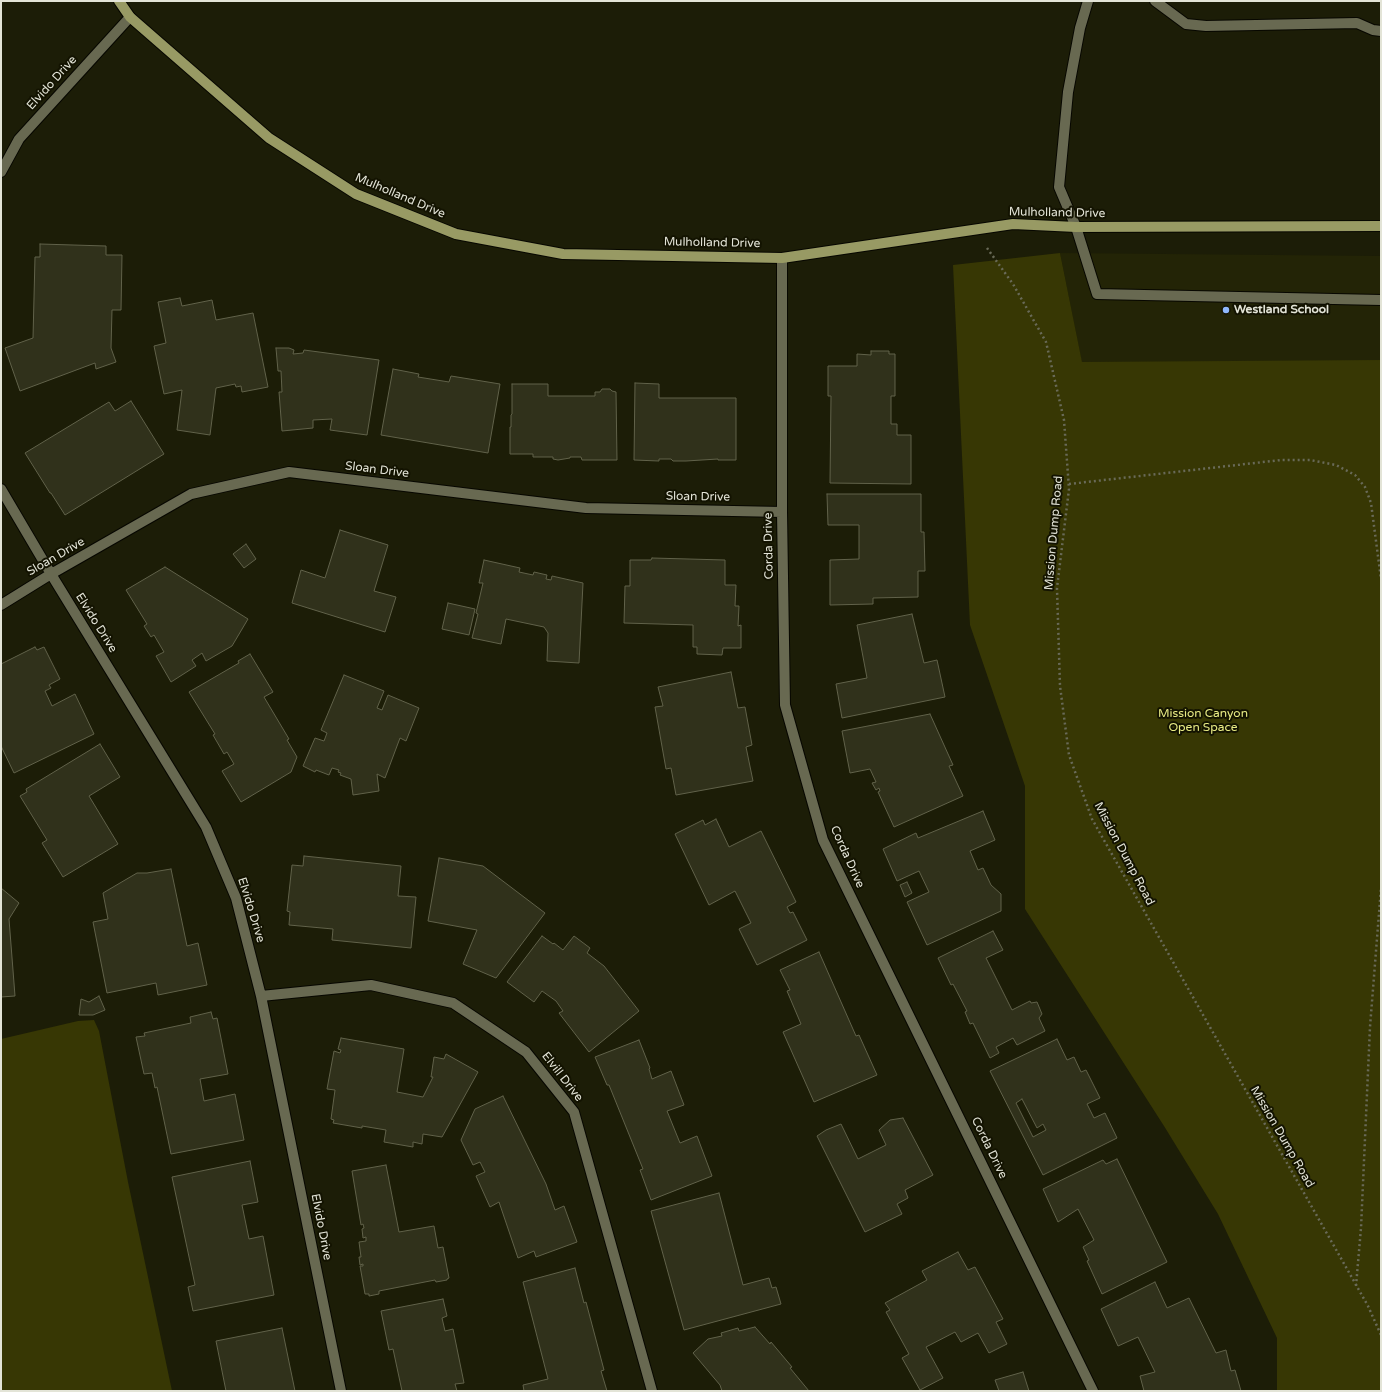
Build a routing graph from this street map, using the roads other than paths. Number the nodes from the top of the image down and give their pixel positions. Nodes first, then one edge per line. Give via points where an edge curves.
1 (119, 1) edge
2 (1088, 1) edge
3 (1155, 1) edge
4 (130, 17) junction
5 (1381, 31) edge
6 (1, 172) edge
7 (1381, 226) edge
8 (1076, 227) junction
9 (782, 258) junction
10 (1381, 300) edge
11 (1, 489) edge
12 (782, 512) junction
13 (50, 574) junction
14 (1, 605) edge
15 (261, 996) junction
16 (341, 1391) edge
17 (652, 1391) edge
18 (1093, 1391) edge

1 - 4 main road, Mulholland Drive
2 - 8 street via 1080,28 1068,92 1059,186
3 - 5 street via 1186,24 1206,26 1357,23
4 - 6 street, Elvido Drive via 19,139
4 - 9 main road, Mulholland Drive via 269,138 356,194 456,234 563,254
7 - 8 main road, Mulholland Drive
8 - 9 main road, Mulholland Drive via 1013,224
8 - 10 street via 1097,294
9 - 12 street, Corda Drive
11 - 13 street, Elvido Drive
12 - 13 street, Sloan Drive via 586,508 289,472 191,494
12 - 18 street, Corda Drive via 785,705 823,840
13 - 14 street, Sloan Drive
13 - 15 street, Elvido Drive via 206,827 236,898
15 - 16 street, Elvido Drive
15 - 17 street, Elvill Drive via 371,985 453,1003 526,1052 574,1112

